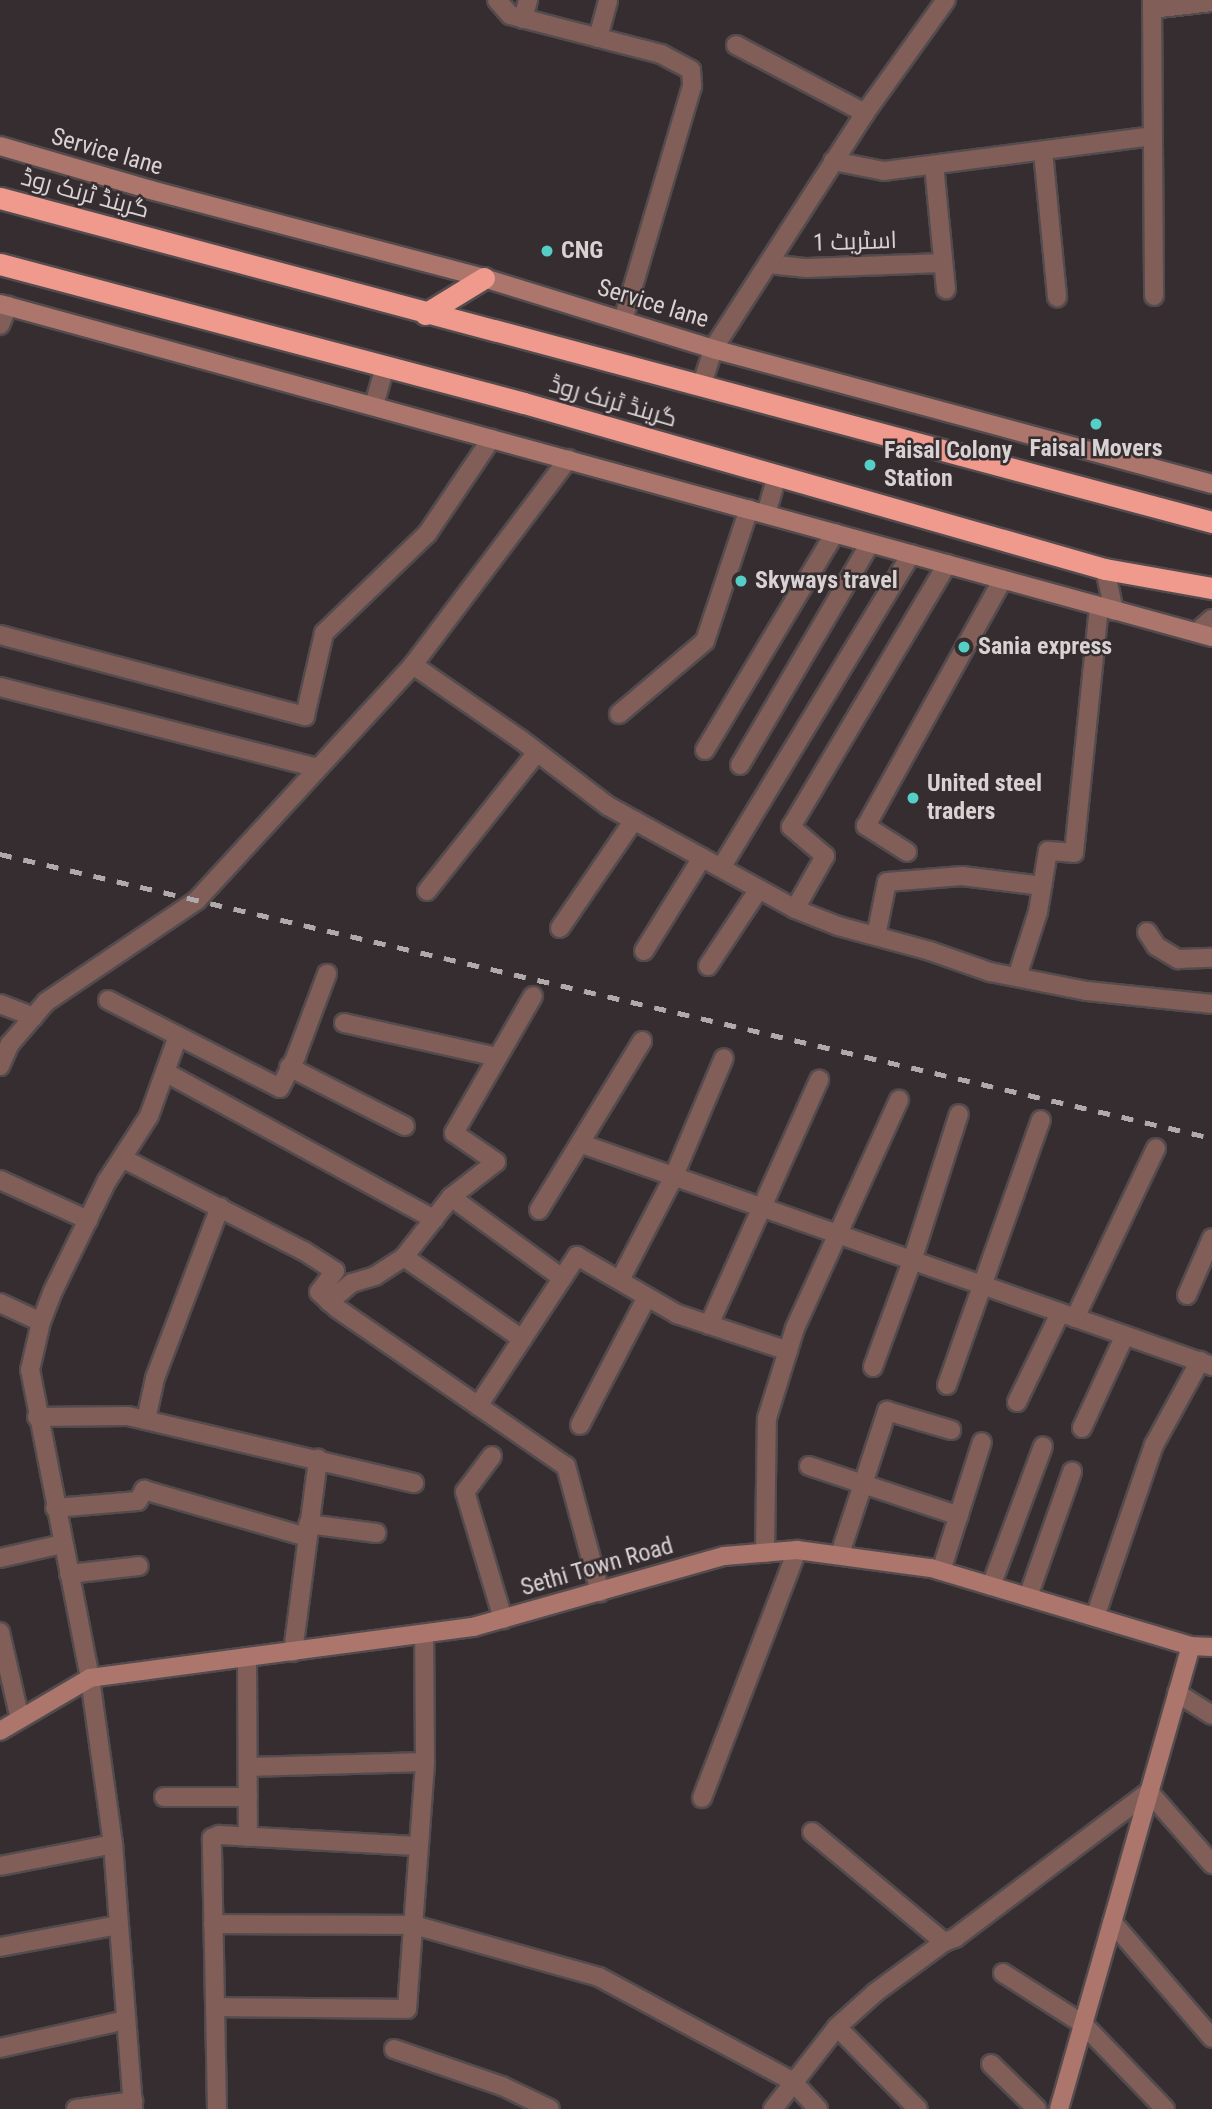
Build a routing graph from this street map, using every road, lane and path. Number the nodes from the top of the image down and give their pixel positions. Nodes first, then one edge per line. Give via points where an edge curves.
1 (497, 0) edge
2 (528, 0) edge
3 (608, 0) edge
4 (939, 2) edge
5 (1212, 2) edge
6 (1152, 4) edge
7 (523, 19) junction
8 (598, 38) junction
9 (736, 45) dead end
10 (865, 113) junction
11 (1153, 136) junction
12 (0, 146) edge
13 (1043, 151) junction
14 (833, 162) junction
15 (934, 165) junction
16 (0, 196) edge
17 (943, 263) junction
18 (768, 264) junction
19 (4, 266) edge
20 (484, 278) junction
21 (946, 289) dead end
22 (1154, 296) dead end
23 (1057, 297) dead end
24 (4, 305) edge
25 (425, 314) junction
26 (623, 320) junction
27 (0, 325) edge
28 (713, 349) junction
29 (385, 367) junction
30 (701, 387) junction
31 (374, 405) junction
32 (491, 439) junction
33 (568, 459) junction
34 (777, 476) junction
35 (1212, 484) edge
36 (758, 512) junction
37 (1212, 522) edge
38 (835, 533) junction
39 (870, 543) junction
40 (911, 554) junction
41 (947, 565) junction
42 (1105, 569) junction
43 (1003, 579) junction
44 (1212, 588) edge
45 (1106, 609) junction
46 (1212, 619) edge
47 (1204, 634) edge
48 (0, 635) edge
49 (413, 665) junction
50 (0, 687) edge
51 (619, 714) dead end
52 (705, 750) dead end
53 (537, 752) junction
54 (740, 765) dead end
55 (317, 768) junction
56 (634, 820) junction
57 (907, 852) dead end
58 (702, 858) junction
59 (721, 868) junction
60 (1042, 886) junction
61 (759, 889) junction
62 (428, 891) dead end
63 (795, 909) junction
64 (560, 929) dead end
65 (1147, 932) dead end
66 (876, 936) junction
67 (644, 951) dead end
68 (1212, 958) edge
69 (708, 966) dead end
70 (327, 974) dead end
71 (1017, 977) junction
72 (533, 996) dead end
73 (108, 1000) dead end
74 (1212, 1003) edge
75 (0, 1004) edge
76 (34, 1017) junction
77 (344, 1023) dead end
78 (178, 1036) junction
79 (642, 1041) dead end
80 (497, 1057) junction
81 (724, 1058) dead end
82 (0, 1066) edge
83 (289, 1067) junction
84 (165, 1072) junction
85 (819, 1080) dead end
86 (899, 1100) dead end
87 (960, 1114) dead end
88 (1041, 1120) dead end
89 (405, 1126) dead end
90 (582, 1144) junction
91 (1156, 1148) dead end
92 (122, 1158) junction
93 (673, 1178) junction
94 (0, 1181) edge
95 (451, 1197) junction
96 (220, 1207) junction
97 (764, 1208) junction
98 (538, 1210) dead end
99 (434, 1219) junction
100 (88, 1220) junction
101 (835, 1233) junction
102 (1212, 1238) edge
103 (404, 1257) junction
104 (912, 1261) junction
105 (562, 1278) junction
106 (620, 1280) junction
107 (982, 1285) junction
108 (1187, 1295) dead end
109 (647, 1297) junction
110 (329, 1302) junction
111 (0, 1303) edge
112 (1068, 1316) junction
113 (41, 1322) junction
114 (709, 1325) junction
115 (1125, 1335) junction
116 (522, 1339) junction
117 (788, 1351) junction
118 (1206, 1364) edge
119 (873, 1367) dead end
120 (947, 1385) dead end
121 (1017, 1402) dead end
122 (478, 1406) junction
123 (37, 1417) junction
124 (146, 1420) junction
125 (580, 1425) dead end
126 (1082, 1428) dead end
127 (951, 1430) dead end
128 (982, 1442) dead end
129 (1043, 1446) dead end
130 (492, 1456) dead end
131 (318, 1459) junction
132 (809, 1465) dead end
133 (1072, 1472) dead end
134 (414, 1483) dead end
135 (863, 1484) junction
136 (55, 1508) junction
137 (959, 1516) junction
138 (307, 1531) junction
139 (376, 1533) dead end
140 (62, 1544) junction
141 (797, 1550) junction
142 (765, 1553) junction
143 (840, 1554) junction
144 (0, 1558) edge
145 (139, 1566) dead end
146 (941, 1571) junction
147 (68, 1574) junction
148 (991, 1586) junction
149 (600, 1592) junction
150 (1028, 1597) junction
151 (1095, 1617) junction
152 (503, 1619) junction
153 (0, 1632) edge
154 (424, 1634) junction
155 (1191, 1646) junction
156 (1212, 1647) edge
157 (293, 1652) junction
158 (247, 1657) junction
159 (90, 1678) junction
160 (1177, 1693) junction
161 (1212, 1715) edge
162 (20, 1719) junction
163 (0, 1731) edge
164 (425, 1762) junction
165 (248, 1766) junction
166 (1149, 1792) junction
167 (164, 1797) dead end
168 (248, 1797) junction
169 (702, 1798) dead end
170 (811, 1832) dead end
171 (248, 1837) junction
172 (113, 1844) junction
173 (416, 1846) junction
174 (1212, 1864) edge
175 (0, 1866) edge
176 (1112, 1922) junction
177 (213, 1924) junction
178 (119, 1925) junction
179 (414, 1925) junction
180 (944, 1942) junction
181 (0, 1947) edge
182 (1003, 1973) dead end
183 (215, 2007) junction
184 (126, 2021) junction
185 (1083, 2024) junction
186 (837, 2027) junction
187 (1212, 2038) edge
188 (0, 2048) edge
189 (394, 2049) dead end
190 (991, 2064) dead end
191 (792, 2081) junction
192 (133, 2105) edge
193 (76, 2109) edge
194 (217, 2109) edge
195 (550, 2109) edge
196 (773, 2109) edge
197 (818, 2109) edge
198 (918, 2109) edge
199 (1037, 2109) edge
200 (1059, 2109) edge
201 (1166, 2109) edge

1 - 7 street via 510,15
2 - 7 street
3 - 8 street
4 - 10 street
5 - 6 street
6 - 11 street
7 - 8 street
8 - 26 street via 681,62 693,77
9 - 10 street
10 - 14 street
11 - 13 street
11 - 22 street
12 - 20 street, Service lane
13 - 15 street
13 - 23 street
14 - 15 street via 884,171
14 - 18 street
15 - 17 street
16 - 25 highway, گرینڈ ٹرنک روڈ
17 - 18 street, اسٹریٹ 1 via 807,268
17 - 21 street
18 - 28 street
19 - 29 highway, گرینڈ ٹرنک روڈ
20 - 25 highway
20 - 26 street, Service lane
24 - 27 street
24 - 31 street
25 - 30 highway, گرینڈ ٹرنک روڈ
26 - 28 street, Service lane
28 - 30 street
28 - 35 street, Service lane
29 - 31 street
29 - 34 highway, گرینڈ ٹرنک روڈ
30 - 37 highway, گرینڈ ٹرنک روڈ
31 - 32 street
32 - 33 street
32 - 48 street via 427,534 324,633 305,716
33 - 36 street
33 - 49 street
34 - 36 street
34 - 42 highway, گرینڈ ٹرنک روڈ
36 - 38 street
36 - 51 street via 705,641
38 - 39 street
38 - 52 street
39 - 40 street
39 - 54 street
40 - 41 street
40 - 59 street
41 - 43 street
41 - 63 street via 791,827 825,856
42 - 44 highway, گرینڈ ٹرنک روڈ
42 - 45 street
43 - 45 street
43 - 57 street via 866,826
45 - 47 street
45 - 60 street via 1074,853 1048,851
46 - 47 street
49 - 53 street
49 - 55 street
50 - 55 street
53 - 56 street
53 - 62 street
55 - 76 street via 197,900 46,1002
56 - 58 street
56 - 64 street
58 - 59 street
58 - 67 street
59 - 61 street
60 - 66 street via 962,876 887,882
60 - 71 street
61 - 63 street
61 - 69 street
63 - 66 street
65 - 68 street via 1156,946 1178,959
66 - 71 street
70 - 83 street
71 - 74 street via 1087,991
72 - 80 street
73 - 78 street
75 - 76 street
76 - 82 street via 10,1044
77 - 80 street
78 - 83 street via 280,1087
78 - 84 street
79 - 90 street
80 - 95 street via 454,1133 496,1162
81 - 93 street
83 - 89 street
84 - 92 street via 149,1116
84 - 99 street
85 - 97 street
86 - 101 street
87 - 104 street
88 - 107 street
90 - 93 street
90 - 98 street
91 - 112 street
92 - 96 street
92 - 100 street
93 - 97 street
93 - 106 street
94 - 100 street
95 - 99 street
95 - 105 street
96 - 110 street via 335,1271 318,1292
96 - 124 street via 155,1378
97 - 101 street
97 - 114 street
99 - 103 street
100 - 113 street
101 - 104 street
101 - 117 street
102 - 108 street
103 - 110 street via 376,1276 352,1283
103 - 116 street
104 - 107 street
104 - 119 street
105 - 106 street via 576,1256
105 - 116 street
106 - 109 street
107 - 112 street
107 - 120 street
109 - 114 street
109 - 125 street
110 - 122 street
111 - 113 street
112 - 115 street
112 - 121 street
113 - 123 street via 30,1370
114 - 117 street
115 - 118 street
115 - 126 street
116 - 122 street
117 - 142 street via 767,1419
118 - 151 street via 1154,1446
122 - 149 street via 566,1466
123 - 124 street via 128,1416
123 - 136 street
124 - 131 street
127 - 135 street via 887,1410
128 - 137 street
129 - 148 street
130 - 152 street via 465,1492
131 - 134 street
131 - 138 street
132 - 135 street
133 - 150 street
135 - 137 street
135 - 143 street
136 - 138 street via 138,1501 144,1490
136 - 140 street
137 - 146 street
138 - 139 street
138 - 157 street
140 - 144 street
140 - 147 street
141 - 142 street, Sethi Town Road
141 - 143 street, Sethi Town Road
141 - 169 street
142 - 149 street, Sethi Town Road via 724,1556
143 - 146 street, Sethi Town Road
145 - 147 street
146 - 148 street, Sethi Town Road
147 - 159 street
148 - 150 street, Sethi Town Road
149 - 152 street, Sethi Town Road
150 - 151 street, Sethi Town Road
151 - 155 street, Sethi Town Road
152 - 154 street, Sethi Town Road
153 - 162 street
154 - 157 street, Sethi Town Road
154 - 164 street
155 - 156 street, Sethi Town Road
155 - 160 street
157 - 158 street, Sethi Town Road
158 - 159 street, Sethi Town Road
158 - 165 street
159 - 162 street, Sethi Town Road
159 - 172 street
160 - 161 street
160 - 166 street
162 - 163 street, Sethi Town Road
164 - 165 street
164 - 173 street
165 - 168 street
166 - 174 street
166 - 176 street
166 - 180 street via 956,1938
167 - 168 street
168 - 171 street
170 - 180 street
171 - 173 street
171 - 177 street via 212,1838
172 - 175 street
172 - 178 street
173 - 179 street
176 - 185 street
176 - 187 street
177 - 179 street
177 - 183 street
178 - 181 street
178 - 184 street
179 - 183 street via 407,2009
179 - 191 street via 599,1977
180 - 186 street
182 - 185 street
183 - 194 street
184 - 188 street
184 - 192 street
185 - 200 street
185 - 201 street
186 - 191 street
186 - 198 street
189 - 195 street via 502,2086
190 - 199 street
191 - 196 street
191 - 197 street
192 - 193 street

